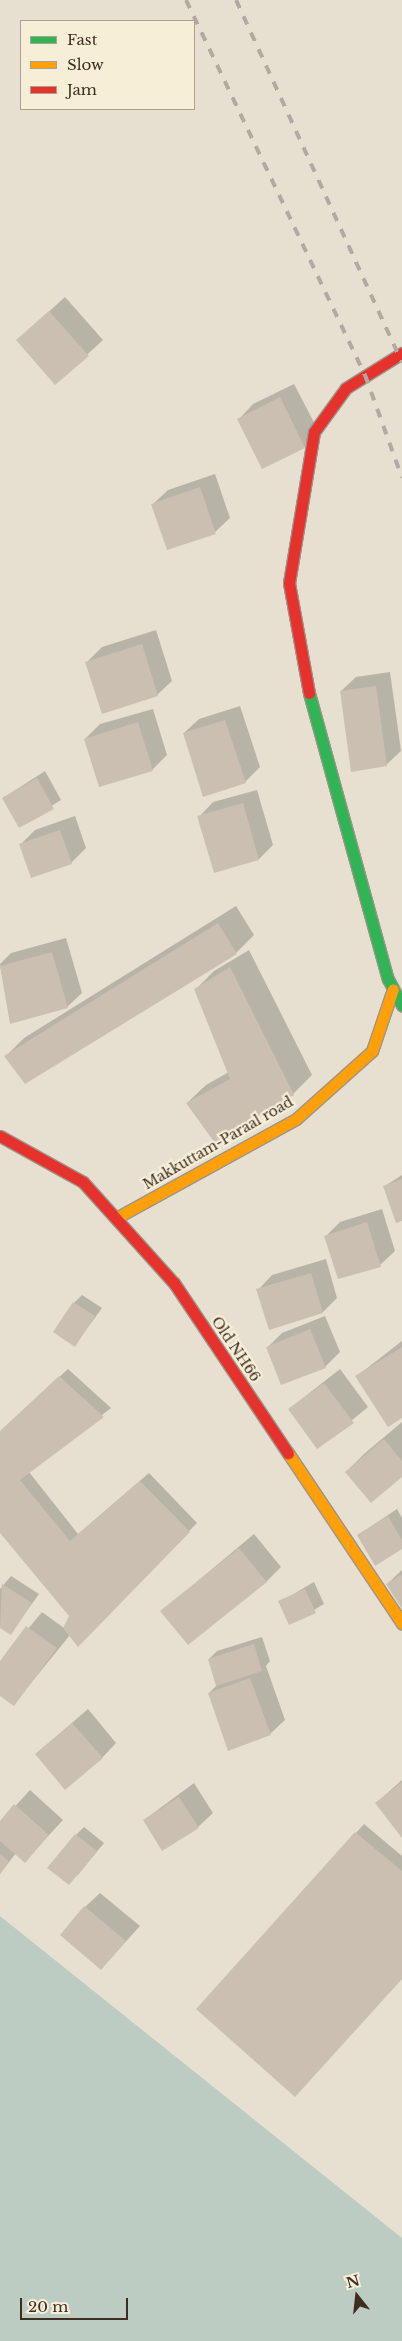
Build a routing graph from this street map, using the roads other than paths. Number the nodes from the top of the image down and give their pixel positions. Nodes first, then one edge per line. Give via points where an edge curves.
1 (402, 353) edge
2 (393, 989) junction
3 (402, 1005) edge
4 (0, 1136) edge
5 (116, 1218) junction
6 (402, 1623) edge

1 - 2 main road via 346,388 314,432 289,584 305,680
2 - 3 main road
2 - 5 main road, Makkuttam-Paraal road via 372,1051 296,1120
4 - 5 main road, Old NH66 via 83,1182
5 - 6 main road, Old NH66 via 174,1283

